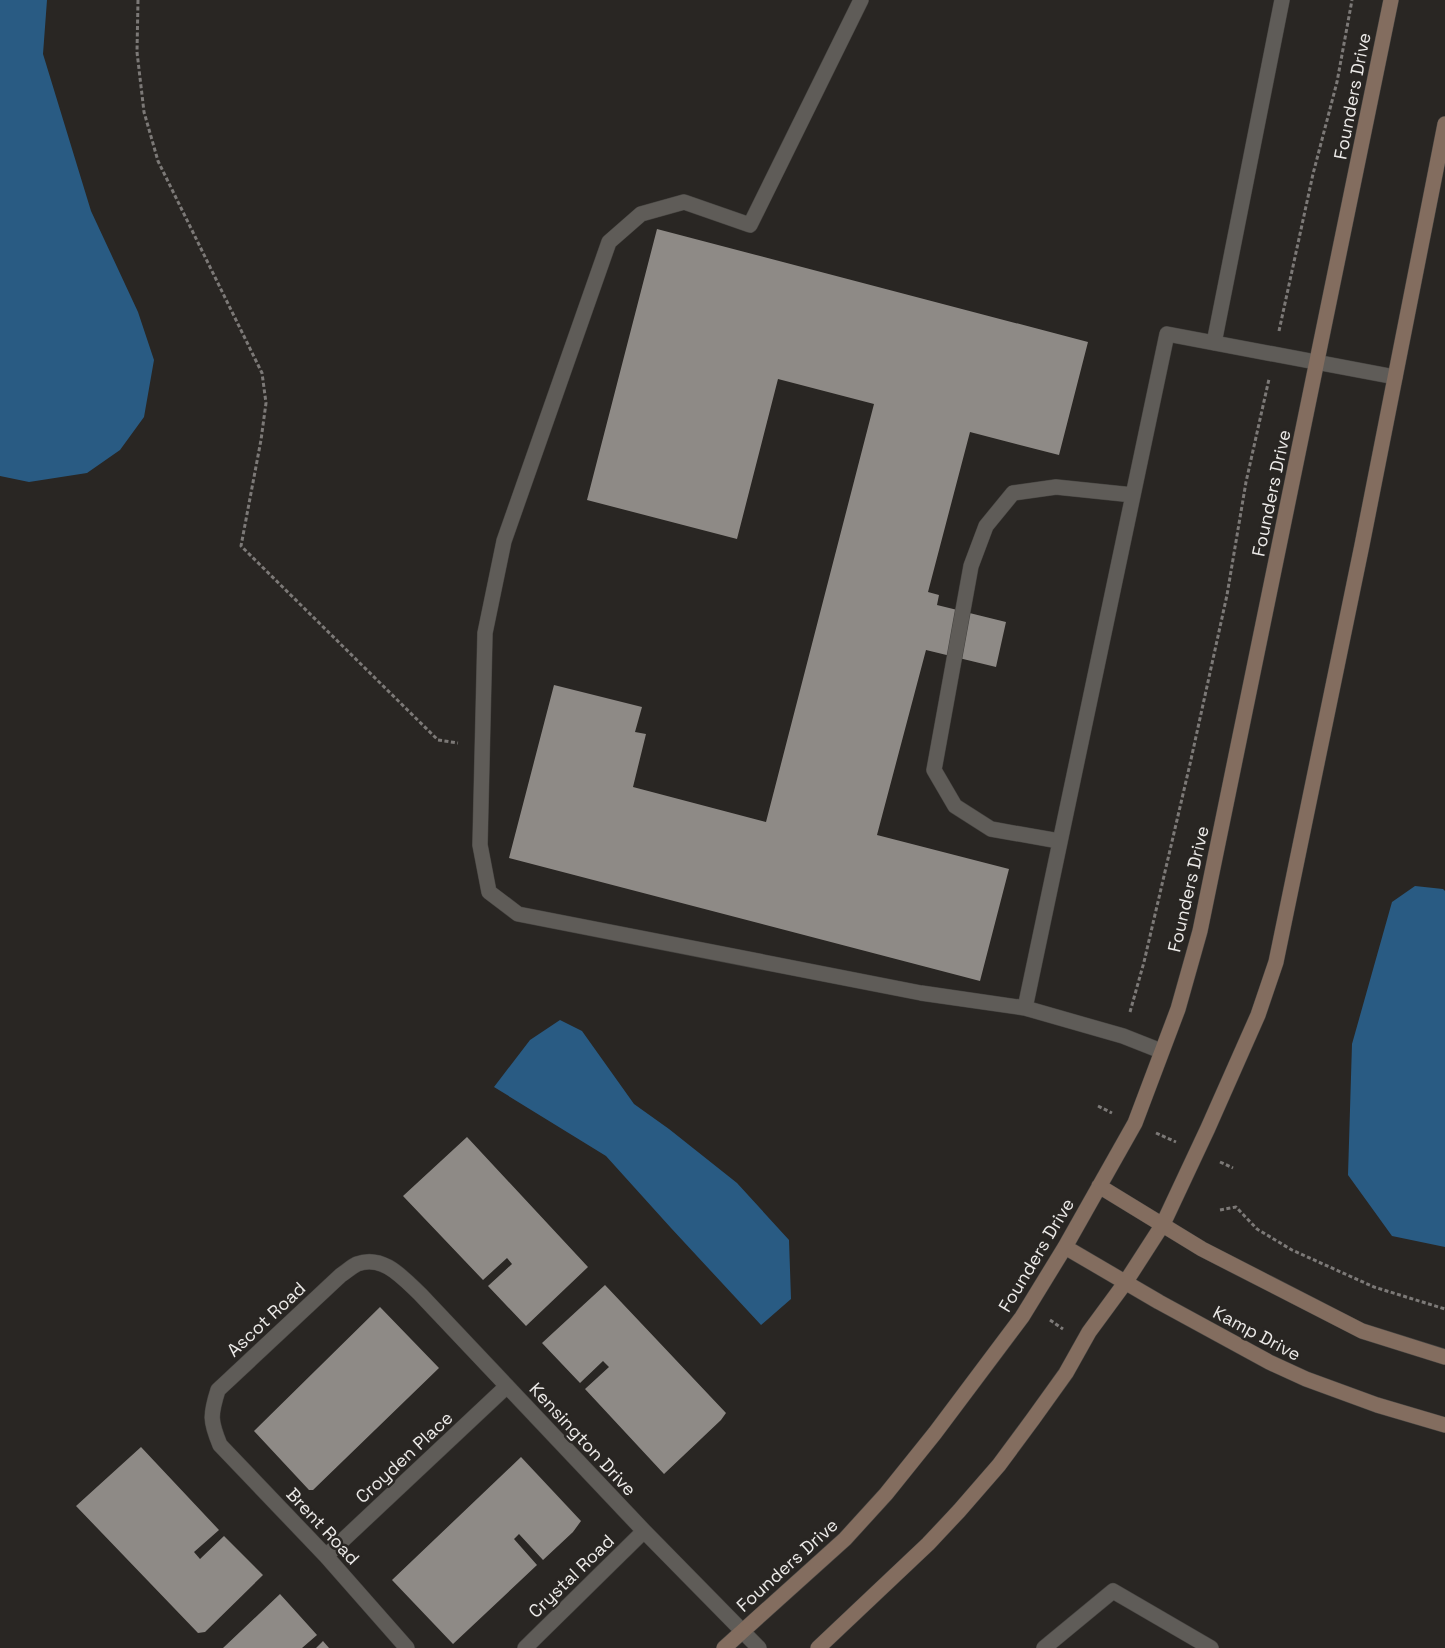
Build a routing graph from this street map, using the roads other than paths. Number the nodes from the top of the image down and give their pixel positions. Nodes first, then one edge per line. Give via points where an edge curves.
1 (861, 0) edge
2 (1282, 0) edge
3 (1391, 0) edge
4 (1445, 124) edge
5 (1214, 343) junction
6 (1318, 362) junction
7 (1395, 377) junction
8 (1133, 495) junction
9 (1059, 842) junction
10 (1025, 1008) junction
11 (1161, 1051) junction
12 (1099, 1186) junction
13 (1162, 1224) junction
14 (1065, 1247) junction
15 (376, 1261) joint
16 (1125, 1283) junction
17 (1445, 1358) edge
18 (507, 1386) junction
19 (1445, 1425) edge
20 (213, 1428) joint
21 (644, 1531) junction
22 (326, 1556) junction
23 (743, 1631) junction
24 (407, 1648) edge
25 (525, 1648) edge
26 (724, 1648) edge
27 (759, 1648) edge
28 (818, 1648) edge
29 (1044, 1648) edge
30 (1211, 1648) edge

1 - 10 street via 750,225 684,202 641,214 610,242 504,541 485,633 480,845 489,892 518,914 912,991
2 - 5 street
3 - 6 main road, Founders Drive
4 - 7 main road
5 - 6 street
5 - 8 street via 1167,334
6 - 7 street
6 - 11 main road, Founders Drive via 1200,930 1178,1009
7 - 13 main road via 1276,962 1258,1015
8 - 9 street
8 - 9 street via 1056,487 1013,493 986,526 971,566 934,770 956,806 991,830
9 - 10 street
10 - 11 street via 1123,1036
11 - 12 main road, Founders Drive via 1135,1123
12 - 13 main road
12 - 14 main road, Founders Drive
13 - 16 main road
13 - 17 main road via 1202,1249 1362,1331
14 - 16 main road, Kamp Drive
14 - 23 main road, Founders Drive via 1022,1317 886,1494 845,1539
15 - 18 street, Kensington Drive via 397,1272
15 - 20 street, Ascot Road via 357,1264 340,1275 218,1390 211,1411
16 - 19 main road, Kamp Drive via 1306,1380
16 - 28 main road via 1089,1332 1039,1412 999,1465 928,1544
18 - 21 street, Kensington Drive
18 - 22 street, Croyden Place
20 - 22 street, Brent Road via 220,1445
21 - 23 street, Kensington Drive
21 - 25 street, Crystal Road
22 - 24 street, Brent Road
23 - 26 main road, Founders Drive
23 - 27 street, Kensington Drive
29 - 30 street via 1113,1591

